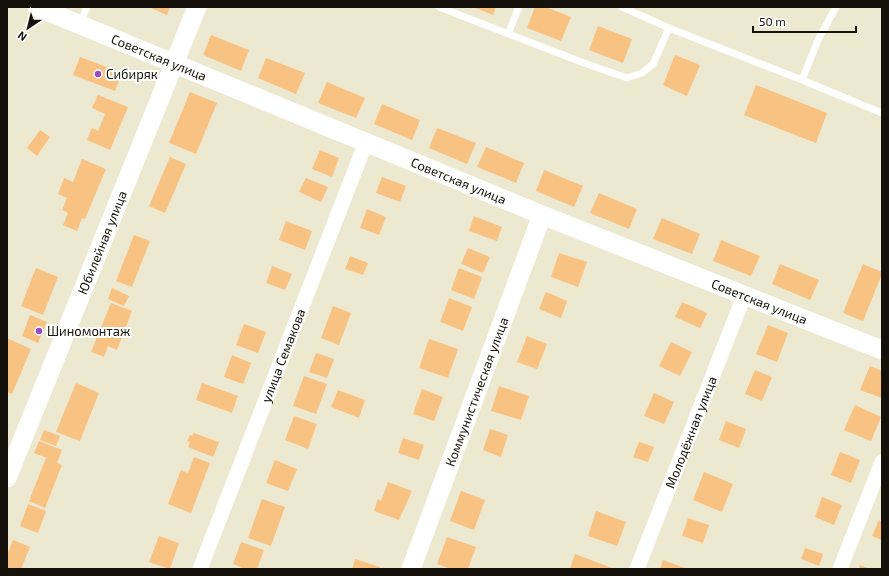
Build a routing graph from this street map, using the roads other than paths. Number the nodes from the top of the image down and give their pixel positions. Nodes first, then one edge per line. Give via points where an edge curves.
1 (37, 7) edge
2 (197, 7) edge
3 (439, 7) edge
4 (519, 7) edge
5 (622, 7) edge
6 (836, 7) edge
7 (83, 16) edge
8 (669, 28) junction
9 (508, 34) junction
10 (174, 62) junction
11 (802, 80) junction
12 (882, 113) edge
13 (366, 142) junction
14 (542, 215) junction
15 (744, 296) junction
16 (882, 350) edge
17 (882, 462) edge
18 (7, 478) edge
19 (200, 569) edge
20 (411, 569) edge
21 (638, 569) edge
22 (840, 569) edge

1 - 7 street, Советская улица
2 - 10 street, Юбилейная улица
3 - 9 lane
4 - 9 lane
5 - 8 lane
6 - 11 lane via 818,40
7 - 10 street, Советская улица
8 - 9 lane via 653,64 642,73 627,78
8 - 11 lane
10 - 13 street, Советская улица
10 - 18 street, Юбилейная улица
11 - 12 lane
13 - 14 street, Советская улица
13 - 19 street, улица Семакова
14 - 15 street, Советская улица
14 - 20 street, Коммунистическая улица
15 - 16 street, Советская улица
15 - 21 street, Молодёжная улица
17 - 22 street

